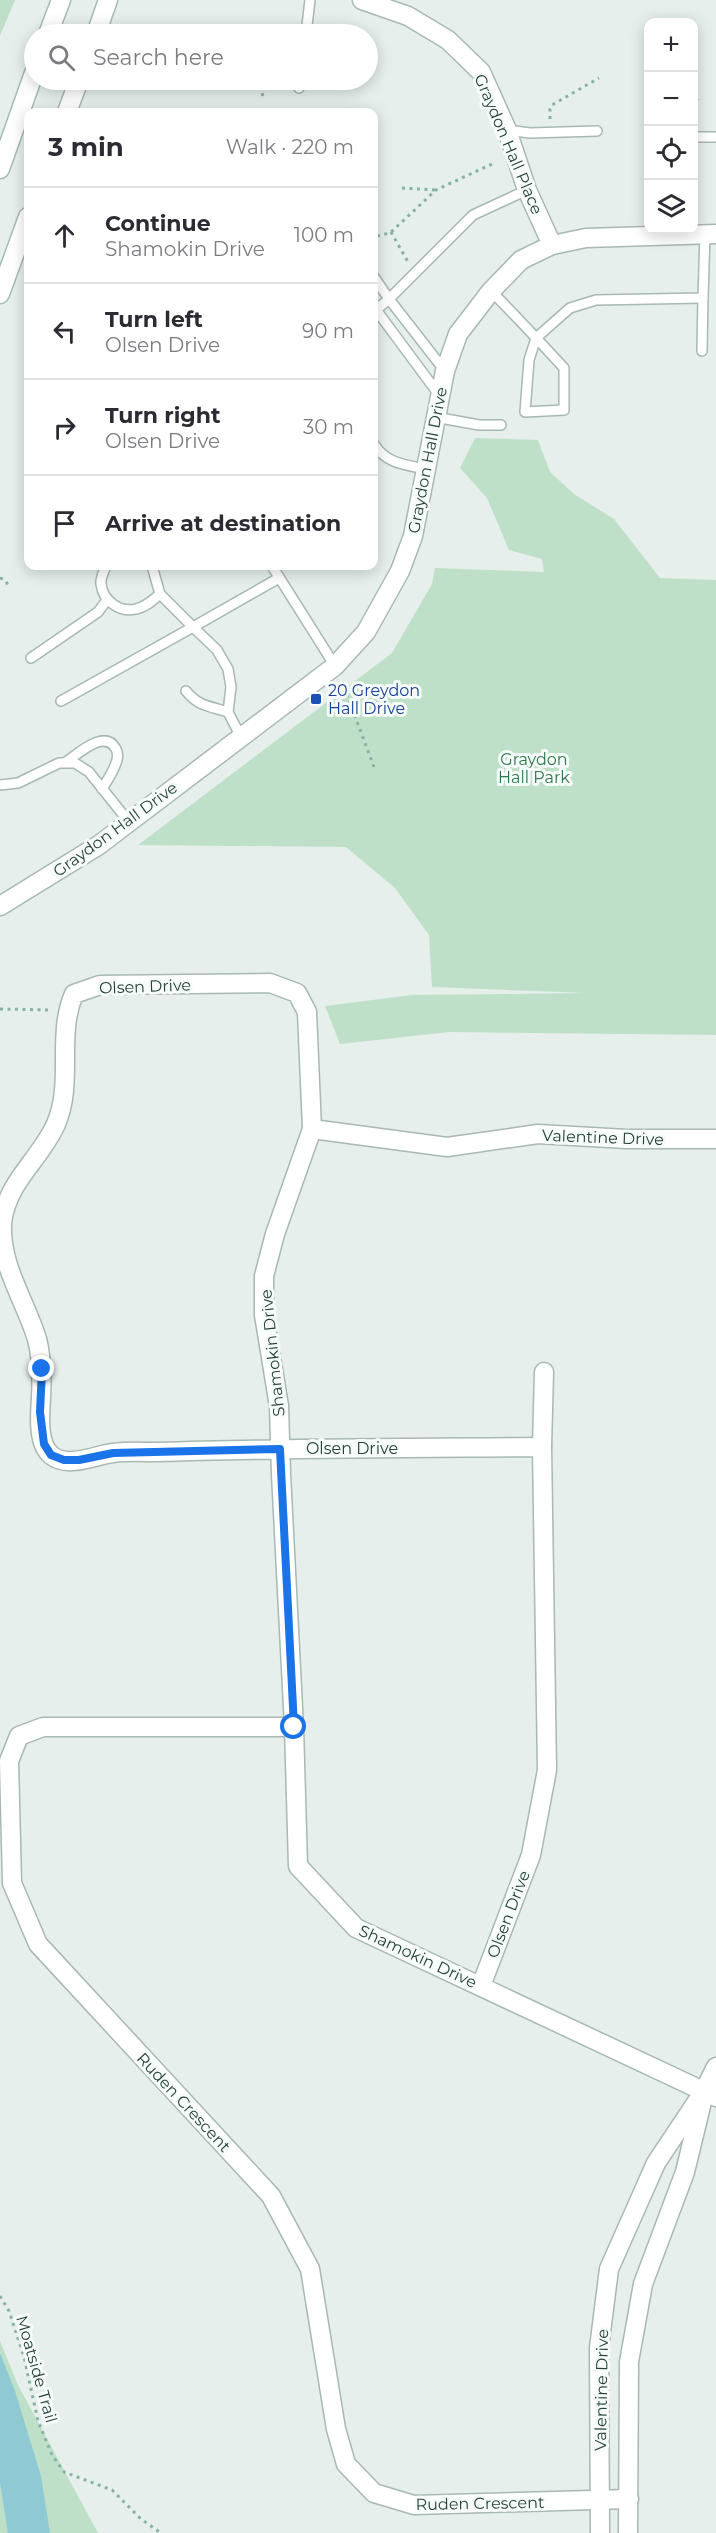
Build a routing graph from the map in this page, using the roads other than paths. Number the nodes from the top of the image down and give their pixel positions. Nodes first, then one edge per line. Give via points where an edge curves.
1 (61, 0) edge
2 (108, 0) edge
3 (310, 0) edge
4 (362, 0) edge
5 (52, 24) edge
6 (100, 24) edge
7 (307, 24) edge
8 (28, 90) edge
9 (75, 90) edge
10 (68, 108) edge
11 (507, 130) junction
12 (597, 131) dead end
13 (698, 137) edge
14 (716, 138) edge
15 (0, 169) edge
16 (527, 190) junction
17 (24, 228) edge
18 (644, 234) edge
19 (710, 234) edge
20 (552, 245) junction
21 (378, 283) edge
22 (491, 291) junction
23 (0, 294) edge
24 (389, 298) junction
25 (703, 298) junction
26 (378, 307) edge
27 (378, 313) edge
28 (536, 338) junction
29 (702, 351) dead end
30 (445, 371) junction
31 (440, 396) junction
32 (435, 417) junction
33 (501, 425) dead end
34 (378, 450) edge
35 (426, 469) junction
36 (105, 570) edge
37 (153, 570) edge
38 (274, 570) edge
39 (279, 578) junction
40 (160, 594) junction
41 (107, 600) junction
42 (193, 627) junction
43 (31, 658) dead end
44 (335, 666) junction
45 (186, 691) dead end
46 (62, 701) dead end
47 (228, 712) junction
48 (241, 737) junction
49 (66, 762) junction
50 (0, 785) edge
51 (102, 789) junction
52 (129, 822) junction
53 (0, 906) edge
54 (297, 993) joint
55 (312, 1129) junction
56 (716, 1139) edge
57 (544, 1372) dead end
58 (542, 1447) junction
59 (280, 1449) junction
60 (294, 1727) junction
61 (481, 1986) junction
62 (716, 2067) edge
63 (710, 2094) edge
64 (629, 2499) junction
65 (600, 2500) junction
66 (600, 2533) edge
67 (628, 2533) edge

1 - 5 street
2 - 6 street
3 - 7 lane
4 - 11 street, Graydon Hall Place via 408,16 465,54 481,72
8 - 15 street
9 - 10 street
11 - 12 lane via 530,134
11 - 16 street, Graydon Hall Place
13 - 14 lane
16 - 20 street, Graydon Hall Place
16 - 24 lane via 473,214
17 - 23 street
18 - 20 street, Graydon Hall Drive
19 - 25 lane
20 - 22 street, Graydon Hall Drive via 521,260
21 - 24 lane
22 - 28 lane
22 - 30 street, Graydon Hall Drive via 459,334
24 - 26 lane
24 - 30 lane
25 - 28 lane via 596,300 570,308
25 - 29 lane
27 - 31 lane
28 - 28 lane via 529,360 525,412 564,410 564,368
30 - 31 street, Graydon Hall Drive
31 - 32 street, Graydon Hall Drive
32 - 33 lane
32 - 35 street, Graydon Hall Drive
34 - 35 lane via 405,465
35 - 44 street, Graydon Hall Drive via 413,536 400,571 366,632
36 - 41 lane via 100,583
37 - 40 lane
38 - 39 lane
39 - 42 lane
39 - 44 lane
40 - 41 lane via 135,610 120,609
40 - 42 lane
41 - 43 lane via 98,612
42 - 46 lane
42 - 47 lane via 217,650 228,669
44 - 48 street, Graydon Hall Drive
45 - 47 lane via 204,707
47 - 48 lane
48 - 52 street, Graydon Hall Drive
49 - 50 lane via 18,783
49 - 51 lane via 82,766
49 - 51 lane via 97,741 114,745 117,762
51 - 52 lane
52 - 53 street, Graydon Hall Drive
54 - 55 street, Shamokin Drive via 307,1012
54 - 59 street, Olsen Drive via 270,983 100,985 74,994 67,1010 65,1095 55,1125 8,1199 1,1243 10,1280 37,1339 42,1369 40,1412 44,1444 51,1455 79,1460 113,1453
55 - 56 street, Valentine Drive via 447,1147 538,1134
55 - 59 street, Shamokin Drive via 264,1276 264,1315 279,1406
57 - 58 street, Olsen Drive
58 - 59 street, Olsen Drive
58 - 61 street, Olsen Drive via 547,1770 531,1855
59 - 60 street, Shamokin Drive
60 - 61 street, Shamokin Drive via 298,1866 356,1928
60 - 65 street, Ruden Crescent via 43,1727 19,1736 9,1761 12,1883 38,1944 271,2196 310,2269 336,2429 346,2464 374,2493 414,2505
61 - 63 street, Shamokin Drive
62 - 63 street, Valentine Drive
63 - 64 street, Valentine Drive via 641,2295 629,2362
63 - 65 street, Valentine Drive via 656,2163 609,2269 599,2348
64 - 65 street, Ruden Crescent
64 - 67 street, Valentine Drive
65 - 66 street, Valentine Drive

